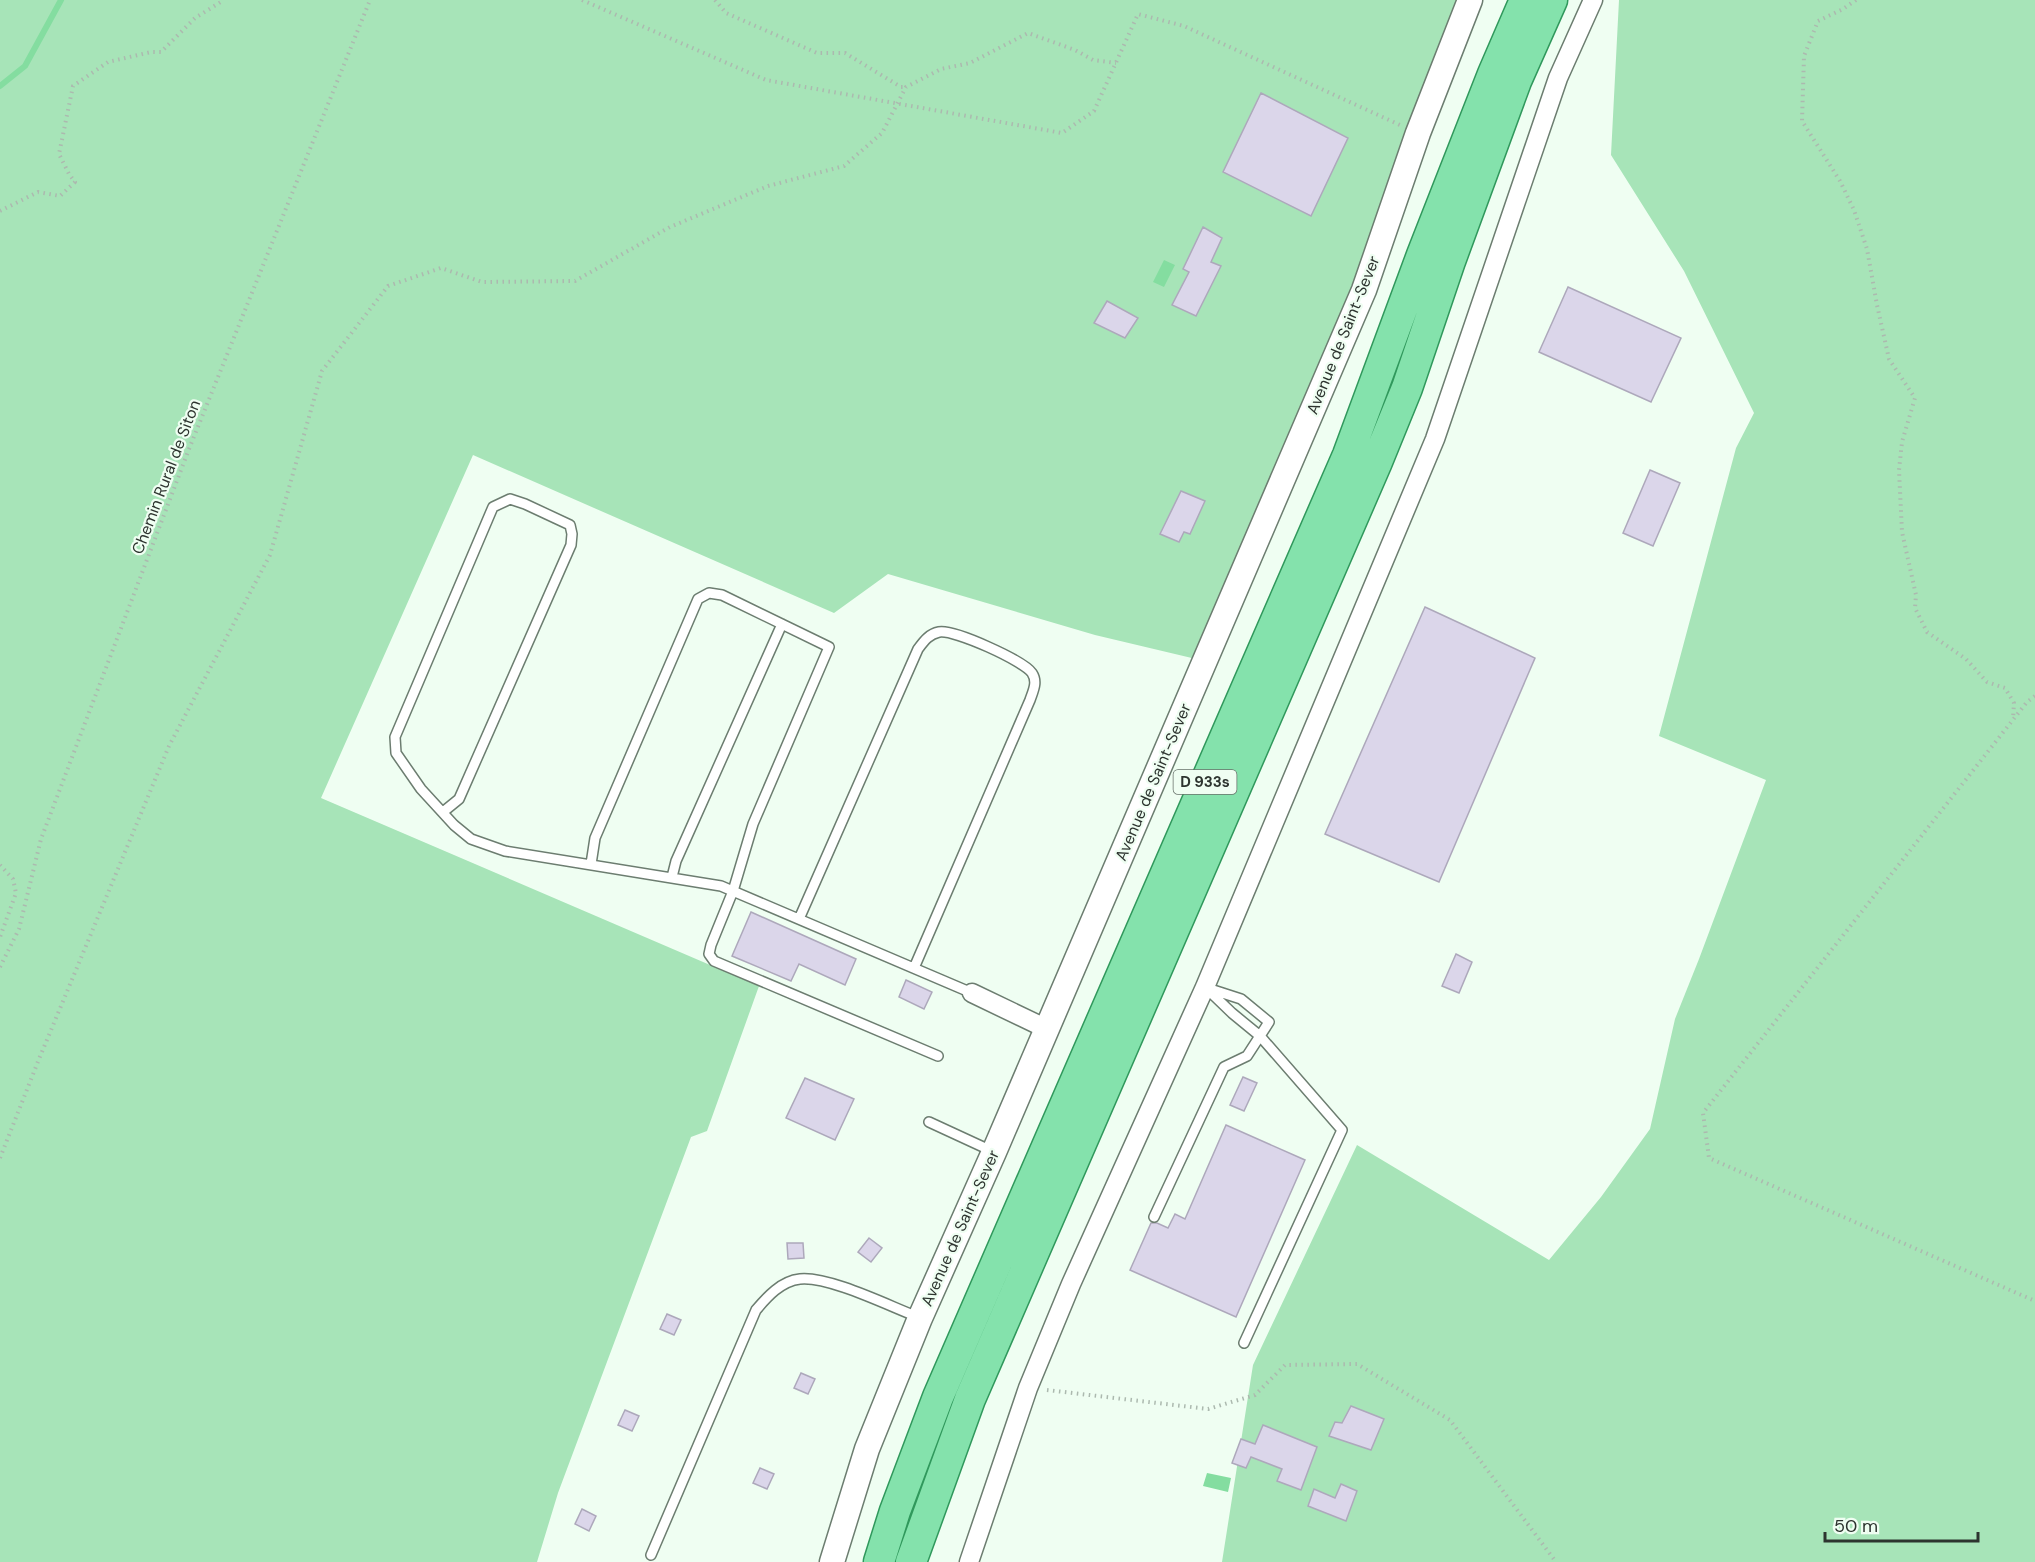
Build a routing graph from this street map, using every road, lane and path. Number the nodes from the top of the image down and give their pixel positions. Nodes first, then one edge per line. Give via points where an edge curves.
1 (224, 0) edge
2 (370, 0) edge
3 (582, 0) edge
4 (715, 0) edge
5 (1470, 0) edge
6 (1525, 0) edge
7 (1552, 0) edge
8 (1593, 0) edge
9 (1856, 0) edge
10 (1116, 63) junction
11 (906, 87) junction
12 (896, 103) junction
13 (1418, 134) junction
14 (0, 211) edge
15 (782, 624) junction
16 (2035, 696) edge
17 (2013, 719) junction
18 (443, 812) junction
19 (591, 864) junction
20 (0, 865) edge
21 (672, 877) junction
22 (733, 891) junction
23 (799, 919) junction
24 (0, 937) edge
25 (0, 967) edge
26 (914, 968) junction
27 (1205, 987) junction
28 (972, 993) joint
29 (1047, 1029) junction
30 (1260, 1036) junction
31 (938, 1056) dead end
32 (929, 1122) dead end
33 (994, 1152) junction
34 (0, 1158) edge
35 (1154, 1217) dead end
36 (2035, 1301) edge
37 (920, 1318) junction
38 (1244, 1343) dead end
39 (1028, 1388) junction
40 (651, 1555) dead end
41 (832, 1562) edge
42 (879, 1562) edge
43 (911, 1562) edge
44 (969, 1562) edge
45 (1556, 1562) edge

1 - 14 path via 195,18 161,52 108,62 73,86 58,154 75,182 60,196 38,192
2 - 25 path, Chemin Rural de Siton via 180,471 40,839 19,929
3 - 12 path via 766,80
4 - 11 path via 726,13 752,25 817,53 845,53
5 - 13 street, Avenue de Saint-Sever
6 - 42 main road, D 933s via 1422,255 1348,455 938,1397
7 - 43 main road, D 933s via 1516,81 1407,388 1376,464 970,1400
8 - 27 street via 1558,78 1435,438
9 - 17 path via 1818,21 1804,56 1802,121 1854,210 1867,249 1889,359 1916,398 1902,442 1899,470 1902,532 1916,595 1915,608 1927,632 1966,659 1988,682 2005,688 2014,703
10 - 11 path via 1093,60 1028,33 970,63 941,69
10 - 12 path via 1094,111 1062,133
10 - 13 path via 1138,14 1184,26
11 - 12 path
12 - 34 path via 882,133 844,166 768,186 670,226 575,281 483,282 441,268 388,286 322,371 270,555 169,746
13 - 29 street, Avenue de Saint-Sever via 1364,290
15 - 19 lane via 722,595 709,593 698,599 595,838
15 - 21 lane
15 - 22 lane via 829,647 753,824
16 - 17 path
17 - 36 path via 1703,1113 1709,1158
18 - 18 lane via 396,753 395,737 493,507 510,499 570,525 571,545 459,799
18 - 19 lane via 471,839 488,846
19 - 21 lane
20 - 24 path via 13,879 16,893
21 - 22 lane
22 - 23 lane
22 - 31 lane via 711,945 709,954 714,961
23 - 26 lane
23 - 26 lane via 918,649 929,635 955,632 1022,664 1035,682
26 - 28 lane
27 - 30 lane
27 - 30 lane via 1241,999 1269,1022
27 - 39 street
28 - 29 street
29 - 33 street, Avenue de Saint-Sever
30 - 35 lane via 1247,1056 1224,1067
30 - 38 lane via 1341,1130
32 - 33 lane
33 - 37 street, Avenue de Saint-Sever
37 - 40 lane via 825,1281 798,1279 771,1292 756,1311
37 - 41 street, Avenue de Saint-Sever via 867,1449
39 - 44 street
39 - 45 path via 1208,1409 1256,1395 1285,1365 1357,1365 1450,1420

